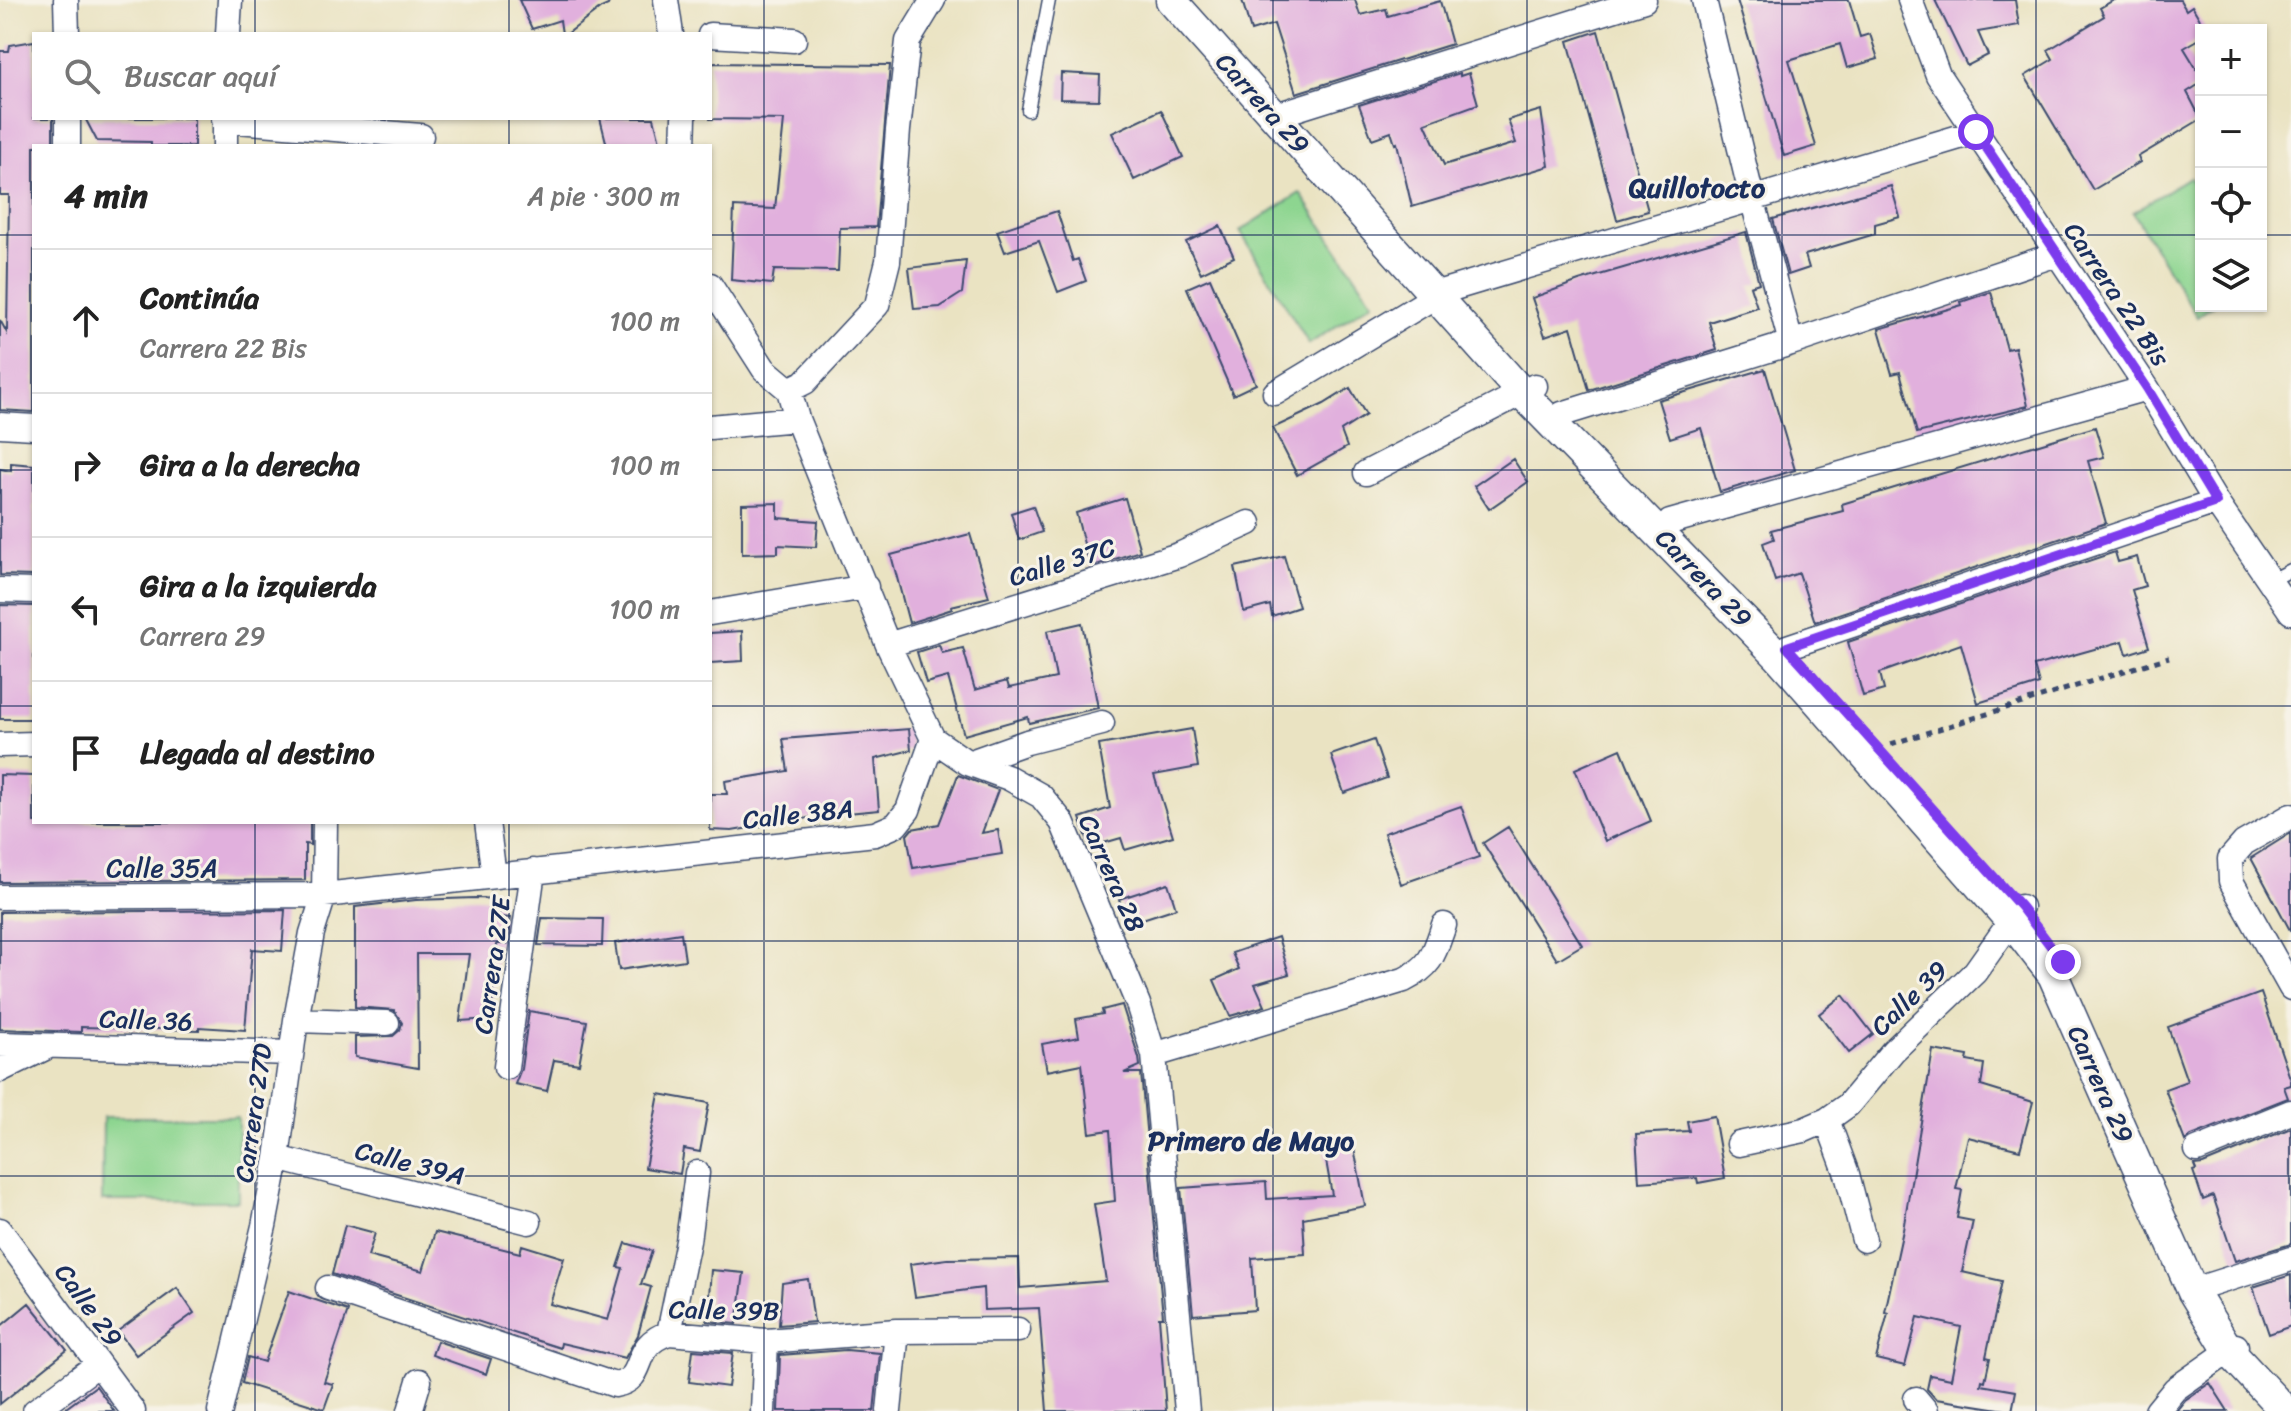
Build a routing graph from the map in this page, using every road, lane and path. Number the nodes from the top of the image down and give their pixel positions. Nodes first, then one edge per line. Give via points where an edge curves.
1 (66, 0) edge
2 (230, 0) edge
3 (666, 0) edge
4 (933, 0) edge
5 (1049, 0) edge
6 (1171, 0) edge
7 (1188, 0) edge
8 (1644, 0) edge
9 (1704, 0) edge
10 (1910, 0) edge
11 (67, 32) edge
12 (228, 32) edge
13 (677, 32) edge
14 (712, 35) edge
15 (794, 40) dead end
16 (1028, 110) dead end
17 (1286, 112) junction
18 (68, 120) edge
19 (224, 120) edge
20 (236, 120) edge
21 (684, 120) edge
22 (1976, 132) junction
23 (421, 136) dead end
24 (68, 144) edge
25 (225, 144) edge
26 (683, 144) edge
27 (1752, 198) junction
28 (2057, 254) junction
29 (712, 288) edge
30 (1439, 293) junction
31 (1791, 343) junction
32 (2147, 388) junction
33 (1528, 389) junction
34 (789, 390) junction
35 (1275, 393) dead end
36 (1562, 414) junction
37 (797, 419) junction
38 (0, 425) edge
39 (32, 427) edge
40 (712, 427) edge
41 (1366, 473) dead end
42 (2216, 502) junction
43 (1670, 522) junction
44 (1249, 523) dead end
45 (2281, 576) edge
46 (866, 587) junction
47 (0, 590) edge
48 (32, 591) edge
49 (2291, 612) edge
50 (712, 613) edge
51 (888, 645) junction
52 (1787, 647) junction
53 (2169, 657) dead end
54 (1102, 723) dead end
55 (933, 739) junction
56 (32, 744) edge
57 (0, 745) edge
58 (1878, 749) junction
59 (968, 763) junction
60 (2291, 816) edge
61 (325, 824) edge
62 (487, 824) edge
63 (533, 871) junction
64 (494, 876) junction
65 (324, 895) junction
66 (0, 897) edge
67 (2016, 914) junction
68 (1444, 925) dead end
69 (2291, 988) edge
70 (296, 1020) junction
71 (387, 1023) dead end
72 (0, 1044) edge
73 (49, 1045) junction
74 (290, 1053) junction
75 (1154, 1055) junction
76 (506, 1067) dead end
77 (0, 1070) edge
78 (2291, 1112) edge
79 (1827, 1120) junction
80 (1739, 1144) dead end
81 (2197, 1150) dead end
82 (277, 1158) junction
83 (697, 1173) dead end
84 (529, 1222) dead end
85 (0, 1230) edge
86 (1864, 1240) dead end
87 (2291, 1259) edge
88 (328, 1288) dead end
89 (2200, 1288) junction
90 (1018, 1330) dead end
91 (897, 1331) junction
92 (669, 1333) junction
93 (766, 1341) junction
94 (2233, 1348) junction
95 (97, 1365) junction
96 (419, 1381) dead end
97 (2291, 1401) edge
98 (764, 1404) edge
99 (35, 1411) edge
100 (133, 1411) edge
101 (220, 1411) edge
102 (410, 1411) edge
103 (889, 1411) edge
104 (1187, 1411) edge
105 (2157, 1411) edge
106 (2285, 1411) edge

1 - 11 street
2 - 12 street
3 - 13 street
4 - 34 street via 908,41 888,261 877,305 805,382
5 - 16 lane
6 - 30 street, Carrera 29
7 - 17 street, Carrera 29
8 - 17 street
9 - 27 street
10 - 22 street, Carrera 22 Bis via 1938,75
14 - 15 street
17 - 30 street, Carrera 29
18 - 24 street
19 - 25 street
20 - 23 street
21 - 26 street
22 - 27 street
22 - 28 street, Carrera 22 Bis
27 - 30 street
27 - 31 street
28 - 31 street
28 - 32 street, Carrera 22 Bis
29 - 34 street via 764,369
30 - 33 street, Carrera 29
30 - 35 street
31 - 36 street
32 - 42 street, Carrera 22 Bis
32 - 43 street
33 - 36 street, Carrera 29
33 - 41 street
33 - 67 street, Carrera 29
34 - 37 street, Carrera 28
36 - 43 street, Carrera 29
37 - 40 street
37 - 46 street, Carrera 28
38 - 39 street
42 - 45 street, Carrera 22 Bis
42 - 52 street
43 - 52 street, Carrera 29
44 - 51 street, Calle 37C via 1179,555
45 - 49 street, Carrera 22 Bis
46 - 50 street
46 - 51 street, Carrera 28
47 - 48 street
51 - 55 street, Carrera 28
52 - 58 street, Carrera 29
53 - 58 path
54 - 59 street
55 - 59 street, Carrera 28
55 - 63 street, Calle 38A via 908,810 896,825 875,834
56 - 57 street
58 - 67 street, Carrera 29
59 - 75 street, Carrera 28 via 1041,796 1062,822
60 - 69 street via 2244,843 2230,859 2231,881
61 - 65 street, Carrera 27D
62 - 64 street, Carrera 27E
63 - 64 street, Calle 38A
63 - 76 street, Carrera 27E
64 - 65 street, Calle 38A
65 - 66 street, Calle 35A
65 - 70 street, Carrera 27D
67 - 79 street, Calle 39 via 1975,972 1893,1051 1848,1105
67 - 89 street, Carrera 29 via 2063,962 2085,1002
67 - 94 street, Carrera 29 via 2053,975 2193,1292
68 - 75 street via 1432,959 1404,980
70 - 71 street
70 - 74 street, Carrera 27D
72 - 73 street, Calle 36
73 - 74 street, Calle 36
73 - 77 street
74 - 82 street, Carrera 27D
75 - 104 street, Carrera 28
78 - 81 street
79 - 80 street
79 - 86 street
82 - 84 street, Calle 39A
82 - 101 street, Carrera 27D
83 - 92 street
85 - 95 street, Calle 29
87 - 89 street
88 - 92 street, Calle 39B via 615,1385 627,1383 644,1348
89 - 94 street, Carrera 29
90 - 91 street, Calle 39B
91 - 93 street, Calle 39B
91 - 103 street
92 - 93 street, Calle 39B
93 - 98 street
94 - 97 street, Carrera 29
94 - 105 street via 2175,1389
94 - 106 street, Carrera 29
95 - 99 street
95 - 100 street, Calle 29
96 - 102 street

